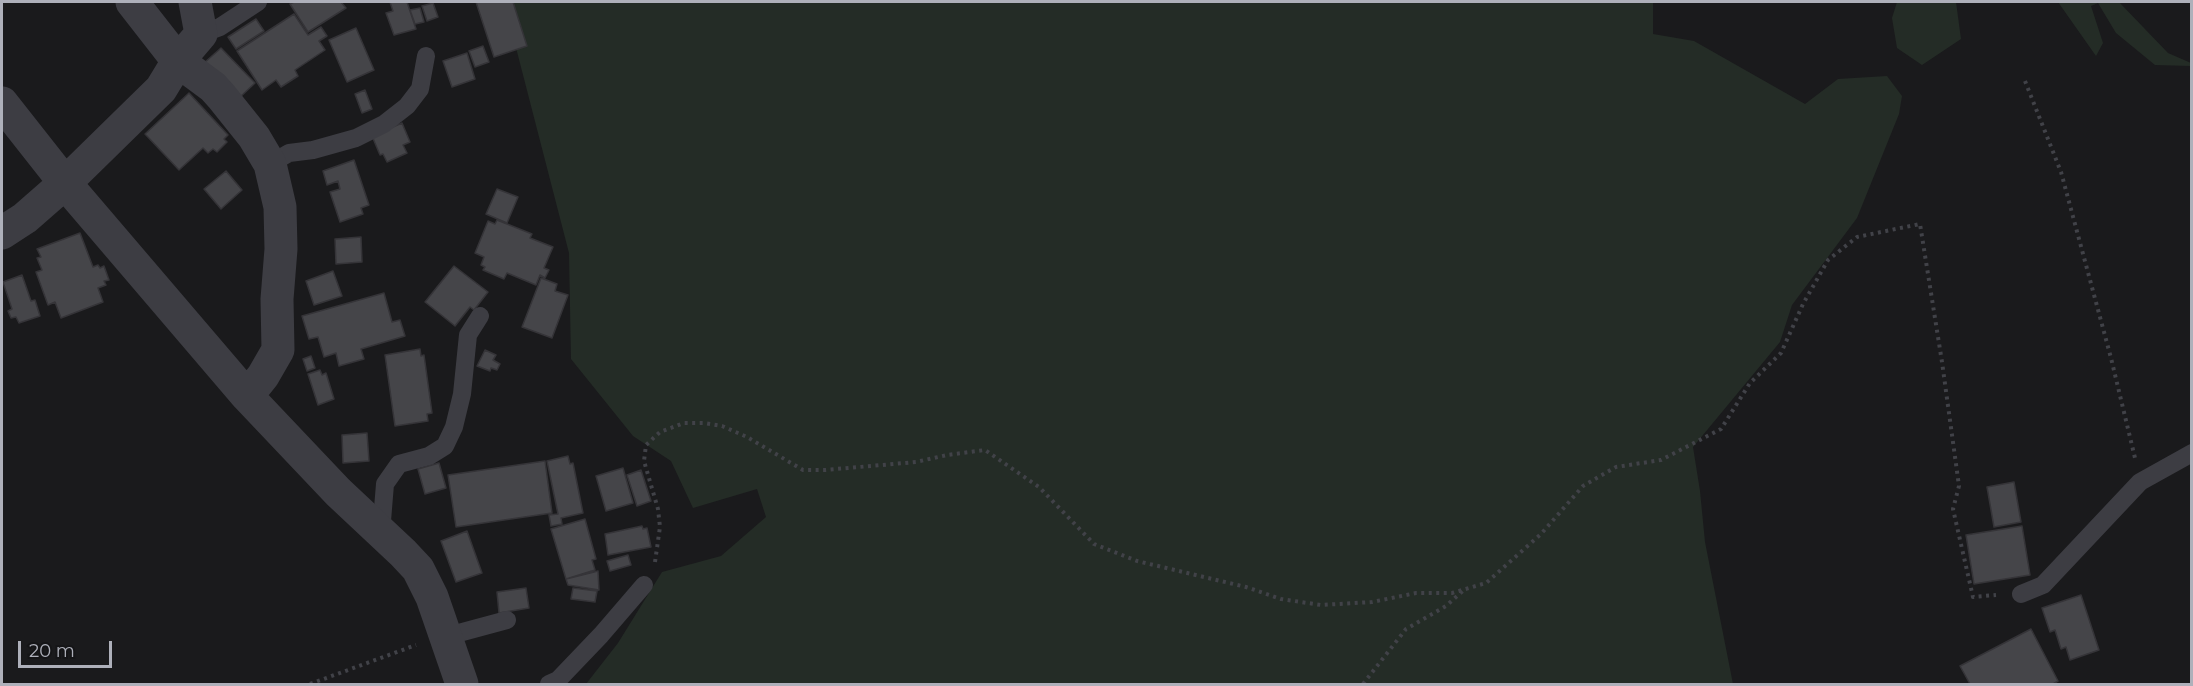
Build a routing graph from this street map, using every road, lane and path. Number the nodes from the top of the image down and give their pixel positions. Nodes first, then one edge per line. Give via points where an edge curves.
1 (132, 2) edge
2 (195, 2) edge
3 (258, 2) edge
4 (201, 34) junction
5 (426, 56) dead end
6 (178, 61) junction
7 (2025, 81) dead end
8 (2, 104) edge
9 (270, 164) junction
10 (65, 183) junction
11 (2, 233) edge
12 (480, 316) dead end
13 (247, 396) junction
14 (2192, 453) edge
15 (2140, 482) junction
16 (381, 533) junction
17 (644, 585) joint
18 (1465, 589) junction
19 (2021, 594) joint
20 (507, 620) dead end
21 (444, 636) junction
22 (310, 684) edge
23 (462, 684) edge
24 (549, 684) edge
25 (1363, 684) edge

1 - 6 street
2 - 4 street
3 - 4 lane via 220,27
4 - 6 street
5 - 9 lane via 420,89 407,106 384,124 356,138 289,153
6 - 9 street via 213,87 254,137
6 - 10 street via 161,89
7 - 15 path via 2064,182
8 - 10 street
9 - 13 street via 280,207 278,350
10 - 11 street
10 - 13 street
12 - 16 lane via 468,335 462,394 445,446 429,456 399,464 385,484
13 - 16 street
14 - 15 lane
15 - 19 lane via 2043,585
16 - 21 street via 418,569
17 - 18 path via 654,566 660,527 644,461 646,445 660,432 684,423 704,423 747,437 803,470 916,462 985,450 1039,487 1094,544 1137,561 1281,599 1321,605 1361,603
17 - 24 lane via 558,680
18 - 19 path via 1486,583 1541,534 1583,486 1616,467 1661,460 1721,429 1750,383 1781,353 1828,260 1857,237 1920,224 1959,486 1953,509 1973,597
18 - 25 path via 1446,606 1406,630
20 - 21 lane
21 - 22 path
21 - 23 street

